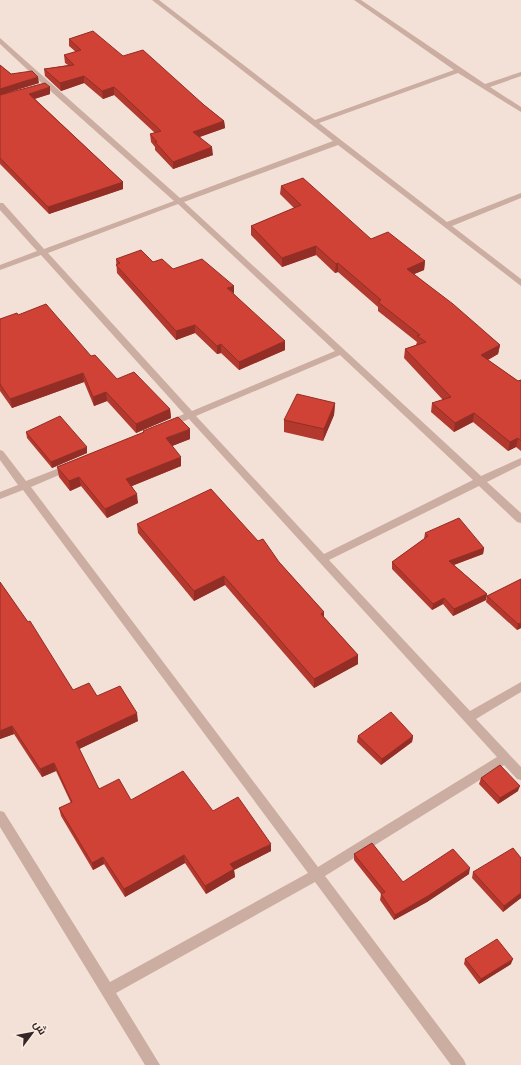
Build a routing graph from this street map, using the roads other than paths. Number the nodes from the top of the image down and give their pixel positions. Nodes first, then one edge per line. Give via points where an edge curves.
1 (155, 0) edge
2 (357, 0) edge
3 (0, 40) edge
4 (459, 70) junction
5 (521, 74) edge
6 (485, 86) junction
7 (521, 110) edge
8 (313, 123) junction
9 (338, 142) junction
10 (521, 195) edge
11 (179, 201) junction
12 (0, 205) edge
13 (446, 225) junction
14 (42, 252) junction
15 (0, 268) edge
16 (521, 283) edge
17 (340, 352) junction
18 (190, 415) junction
19 (161, 428) edge
20 (0, 454) edge
21 (521, 461) edge
22 (82, 462) edge
23 (480, 481) junction
24 (24, 487) junction
25 (0, 496) edge
26 (521, 519) edge
27 (322, 559) junction
28 (521, 686) edge
29 (468, 718) junction
30 (506, 758) junction
31 (521, 775) edge
32 (0, 816) edge
33 (316, 875) junction
34 (107, 991) junction
35 (153, 1065) edge
36 (459, 1065) edge

1 - 8 street
2 - 4 street
3 - 11 street via 44,86
4 - 6 street
4 - 8 street
5 - 6 street
6 - 7 street
8 - 9 street
9 - 11 street
9 - 13 street
10 - 13 street
11 - 14 street
11 - 17 street
12 - 14 street
13 - 16 street
14 - 15 street
14 - 18 street
17 - 18 street
17 - 23 street
18 - 19 street
18 - 27 street
20 - 24 street
21 - 23 street
22 - 24 street
23 - 26 street
23 - 27 street
24 - 25 street
24 - 33 street
27 - 29 street
28 - 29 street
29 - 30 street
30 - 31 street
30 - 33 street
32 - 34 street
33 - 34 street
33 - 36 street
34 - 35 street

